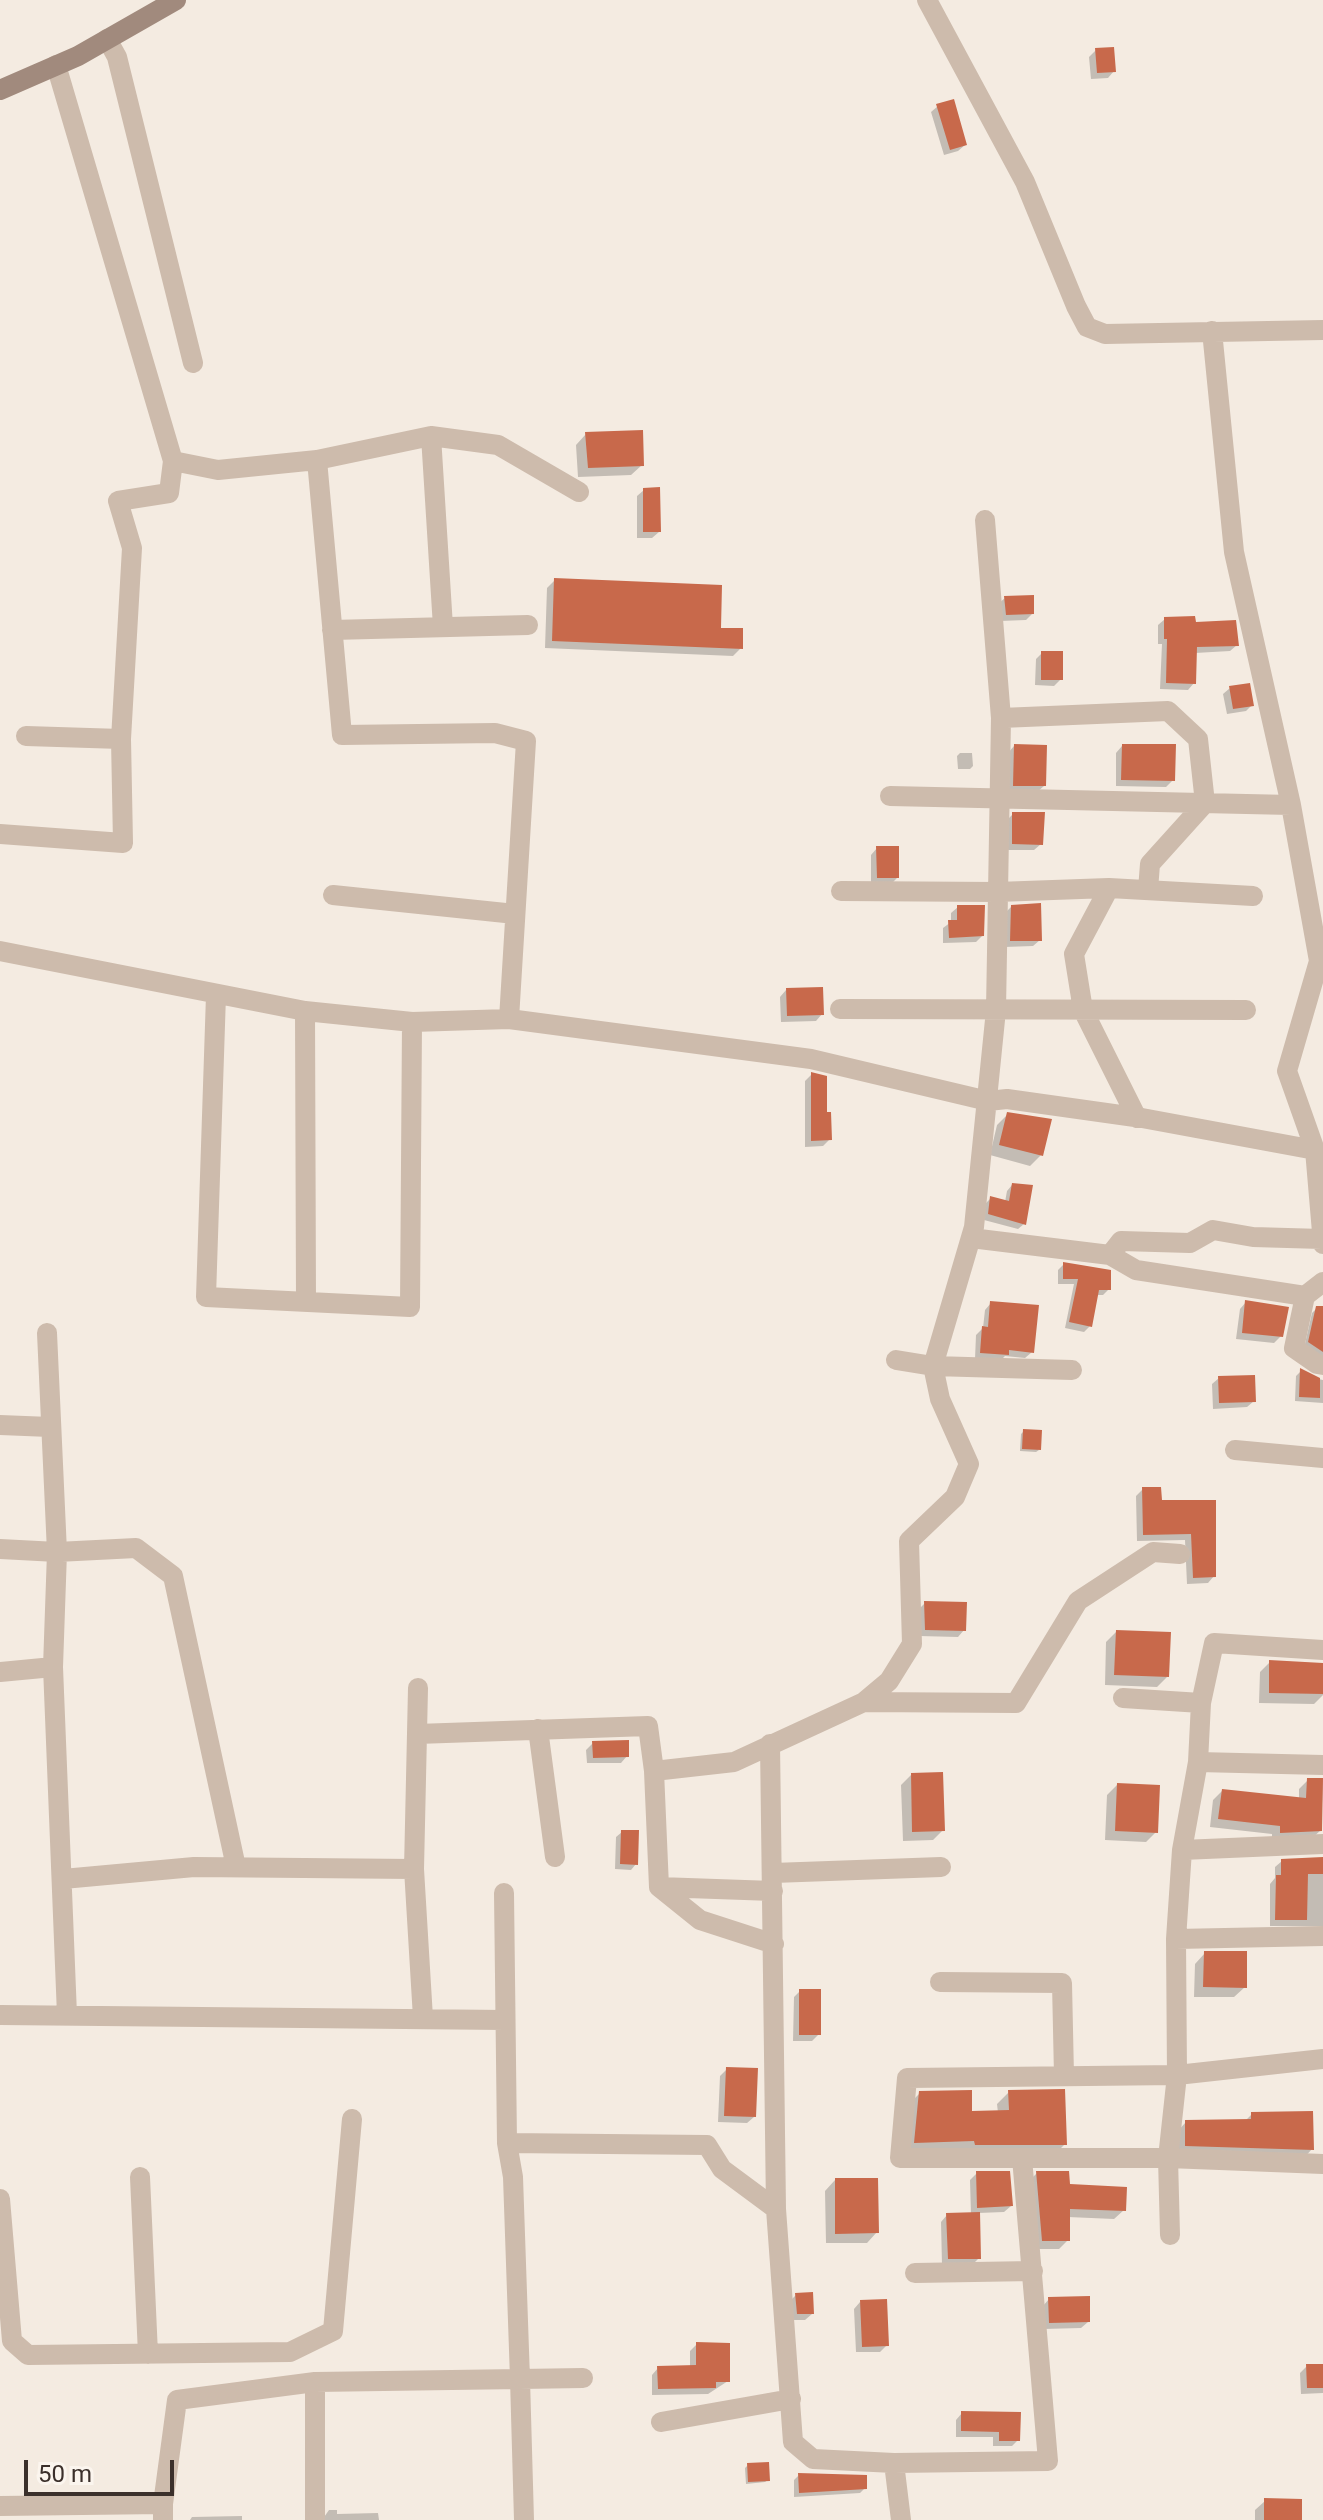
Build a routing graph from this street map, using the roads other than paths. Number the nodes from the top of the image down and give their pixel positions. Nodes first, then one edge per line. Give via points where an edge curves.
1 (176, 0) edge
2 (927, 0) edge
3 (107, 39) junction
4 (56, 65) junction
5 (0, 90) edge
6 (1323, 330) edge
7 (1212, 331) junction
8 (193, 363) dead end
9 (431, 436) junction
10 (317, 460) junction
11 (173, 461) junction
12 (579, 492) dead end
13 (985, 520) dead end
14 (528, 625) dead end
15 (443, 627) junction
16 (332, 630) junction
17 (1001, 718) junction
18 (26, 736) dead end
19 (121, 739) junction
20 (890, 796) dead end
21 (1001, 797) junction
22 (1205, 803) junction
23 (1291, 805) junction
24 (0, 834) edge
25 (1109, 888) junction
26 (1148, 890) junction
27 (841, 891) dead end
28 (997, 892) junction
29 (333, 895) dead end
30 (1253, 896) dead end
31 (515, 914) junction
32 (0, 951) edge
33 (1321, 961) edge
34 (216, 995) junction
35 (840, 1009) dead end
36 (996, 1010) junction
37 (1083, 1010) junction
38 (1246, 1010) dead end
39 (305, 1011) junction
40 (509, 1019) junction
41 (412, 1022) junction
42 (988, 1101) junction
43 (1137, 1118) junction
44 (1315, 1150) junction
45 (971, 1238) junction
46 (1323, 1242) edge
47 (1110, 1255) junction
48 (1323, 1282) edge
49 (1305, 1296) junction
50 (306, 1302) junction
51 (47, 1333) dead end
52 (896, 1360) dead end
53 (1323, 1365) edge
54 (933, 1366) junction
55 (1072, 1370) dead end
56 (0, 1425) edge
57 (50, 1427) junction
58 (1235, 1450) dead end
59 (1323, 1458) edge
60 (0, 1549) edge
61 (57, 1552) junction
62 (1180, 1554) dead end
63 (1323, 1650) edge
64 (53, 1667) junction
65 (0, 1672) edge
66 (418, 1688) dead end
67 (1123, 1698) dead end
68 (864, 1702) junction
69 (1201, 1703) junction
70 (538, 1729) junction
71 (417, 1734) junction
72 (770, 1744) junction
73 (1198, 1762) junction
74 (1323, 1765) edge
75 (654, 1771) junction
76 (1323, 1844) edge
77 (1182, 1850) junction
78 (555, 1857) dead end
79 (236, 1867) junction
80 (941, 1867) dead end
81 (414, 1869) junction
82 (63, 1879) junction
83 (773, 1882) junction
84 (659, 1887) junction
85 (504, 1893) dead end
86 (1323, 1936) edge
87 (1176, 1939) junction
88 (774, 1944) junction
89 (940, 1982) dead end
90 (0, 2015) edge
91 (67, 2015) junction
92 (423, 2018) junction
93 (505, 2020) junction
94 (1323, 2059) edge
95 (1177, 2075) junction
96 (1064, 2076) junction
97 (352, 2119) dead end
98 (507, 2143) junction
99 (1022, 2158) junction
100 (1168, 2158) junction
101 (1323, 2164) edge
102 (140, 2177) dead end
103 (0, 2199) edge
104 (776, 2209) junction
105 (1170, 2235) dead end
106 (1033, 2271) junction
107 (915, 2273) dead end
108 (290, 2352) junction
109 (148, 2354) junction
110 (583, 2378) dead end
111 (520, 2379) junction
112 (315, 2382) junction
113 (289, 2385) junction
114 (791, 2399) junction
115 (661, 2422) dead end
116 (894, 2463) junction
117 (0, 2506) edge
118 (163, 2512) edge
119 (315, 2520) edge
120 (524, 2520) edge
121 (901, 2520) edge

1 - 3 main road
2 - 7 street via 1025,182 1087,327 1105,334
3 - 4 main road
3 - 8 street via 117,57
4 - 5 main road
4 - 11 street
6 - 7 street
7 - 23 street via 1234,552
9 - 10 street
9 - 12 street via 498,445
9 - 15 street
10 - 11 street via 218,470
10 - 16 street
11 - 19 street via 169,493 118,501 132,548
13 - 17 street
14 - 15 street
15 - 16 street
16 - 31 street via 342,735 495,733 526,741
17 - 21 street
17 - 22 street via 1168,711 1198,739
18 - 19 street
19 - 24 street via 123,843
20 - 21 street
21 - 22 street
21 - 28 street
22 - 23 street
22 - 26 street via 1150,864
23 - 33 street
25 - 26 street
25 - 28 street
25 - 37 street via 1074,954
26 - 30 street
27 - 28 street
28 - 36 street
29 - 31 street
31 - 40 street
32 - 34 street
33 - 44 street via 1287,1071
34 - 39 street
34 - 50 street via 206,1297
35 - 36 street
36 - 37 street
36 - 42 street
37 - 38 street
37 - 43 street
39 - 41 street
39 - 50 street
40 - 41 street
40 - 42 street via 811,1059
41 - 50 street via 410,1307
42 - 43 street via 1007,1099
42 - 45 street
43 - 44 street
44 - 46 street
45 - 47 street
45 - 54 street
46 - 47 street via 1213,1230 1190,1243 1121,1241
47 - 49 street via 1136,1270
48 - 49 street
49 - 53 street via 1294,1348
51 - 57 street
52 - 54 street
54 - 55 street
54 - 68 street via 940,1399 969,1464 955,1497 909,1541 912,1644 889,1681
56 - 57 street
57 - 61 street
58 - 59 street
60 - 61 street
61 - 64 street
61 - 79 street via 136,1548 173,1576
62 - 68 street via 1153,1552 1078,1601 1016,1703
63 - 69 street via 1214,1643
64 - 65 street
64 - 82 street
66 - 71 street
67 - 69 street
68 - 72 street
69 - 73 street
70 - 71 street
70 - 75 street via 648,1726
70 - 78 street
71 - 81 street
72 - 75 street via 734,1762
72 - 83 street
73 - 74 street
73 - 77 street
75 - 84 street
76 - 77 street
77 - 87 street
79 - 81 street
79 - 82 street
80 - 83 street
81 - 92 street
82 - 91 street
83 - 84 street
83 - 88 street
84 - 88 street via 700,1920
85 - 93 street
86 - 87 street
87 - 95 street
88 - 104 street
89 - 96 street via 1062,1983
90 - 91 street
91 - 92 street
92 - 93 street
93 - 98 street
94 - 95 street
95 - 96 street
95 - 100 street
96 - 99 street via 907,2078 900,2158
97 - 108 street via 333,2331
98 - 104 street via 707,2145 722,2169
98 - 111 street via 513,2177
99 - 100 street
99 - 106 street
100 - 101 street
100 - 105 street
102 - 109 street
103 - 109 street via 12,2341 28,2355
104 - 114 street
106 - 107 street
106 - 116 street via 1048,2461
108 - 109 street
108 - 113 street
110 - 111 street
111 - 112 street
111 - 120 street
112 - 113 street
112 - 119 street
113 - 118 street via 177,2400
114 - 115 street
114 - 116 street via 793,2442 813,2459
116 - 121 street
117 - 118 street

